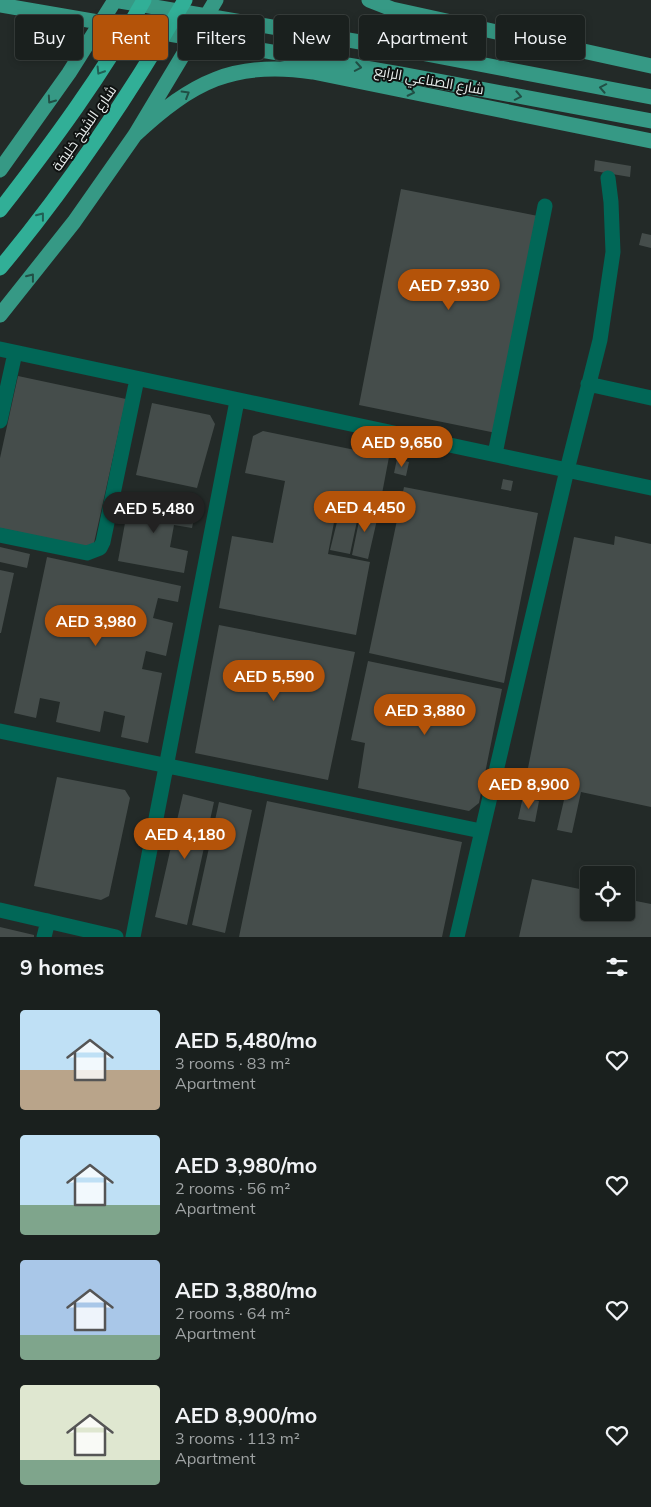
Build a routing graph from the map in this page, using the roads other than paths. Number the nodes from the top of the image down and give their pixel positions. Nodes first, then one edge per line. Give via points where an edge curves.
1 (115, 0) edge
2 (144, 0) edge
3 (185, 0) edge
4 (216, 0) edge
5 (369, 0) edge
6 (0, 5) edge
7 (651, 66) edge
8 (651, 97) edge
9 (651, 121) edge
10 (135, 135) junction
11 (651, 141) edge
12 (0, 170) edge
13 (608, 178) dead end
14 (545, 206) dead end
15 (0, 210) edge
16 (0, 268) edge
17 (0, 315) edge
18 (0, 349) edge
19 (15, 353) junction
20 (137, 379) junction
21 (588, 384) junction
22 (651, 398) edge
23 (237, 400) junction
24 (0, 421) edge
25 (495, 454) junction
26 (566, 470) junction
27 (651, 488) edge
28 (0, 535) edge
29 (0, 731) edge
30 (166, 766) junction
31 (481, 831) junction
32 (0, 910) edge
33 (48, 921) junction
34 (44, 937) edge
35 (116, 937) edge
36 (133, 937) edge
37 (457, 937) edge

8 -> 1 main road, شارع الصناعي الرابع via 401,49
1 -> 12 main road via 69,73
2 -> 15 highway, شارع الشيخ خليفة via 95,80
16 -> 3 highway, شارع الشيخ خليفة via 49,207 110,120
4 - 10 main road
5 - 7 main road via 392,9
6 -> 9 main road, شارع الصناعي الرابع
10 -> 11 main road via 170,104 207,82 226,75 270,68 313,72
17 -> 10 main road via 74,222
13 - 21 street via 613,252 608,296
14 - 25 street
18 - 19 street
19 - 20 street
19 - 24 street
20 - 23 street
20 - 28 street via 100,548 86,553
21 - 22 street
21 - 26 street
23 - 25 street
23 - 30 street
25 - 26 street
26 - 27 street
26 - 31 street
29 - 30 street
30 - 31 street
30 - 36 street
31 - 37 street
32 - 33 street
33 - 34 street
33 - 35 street

